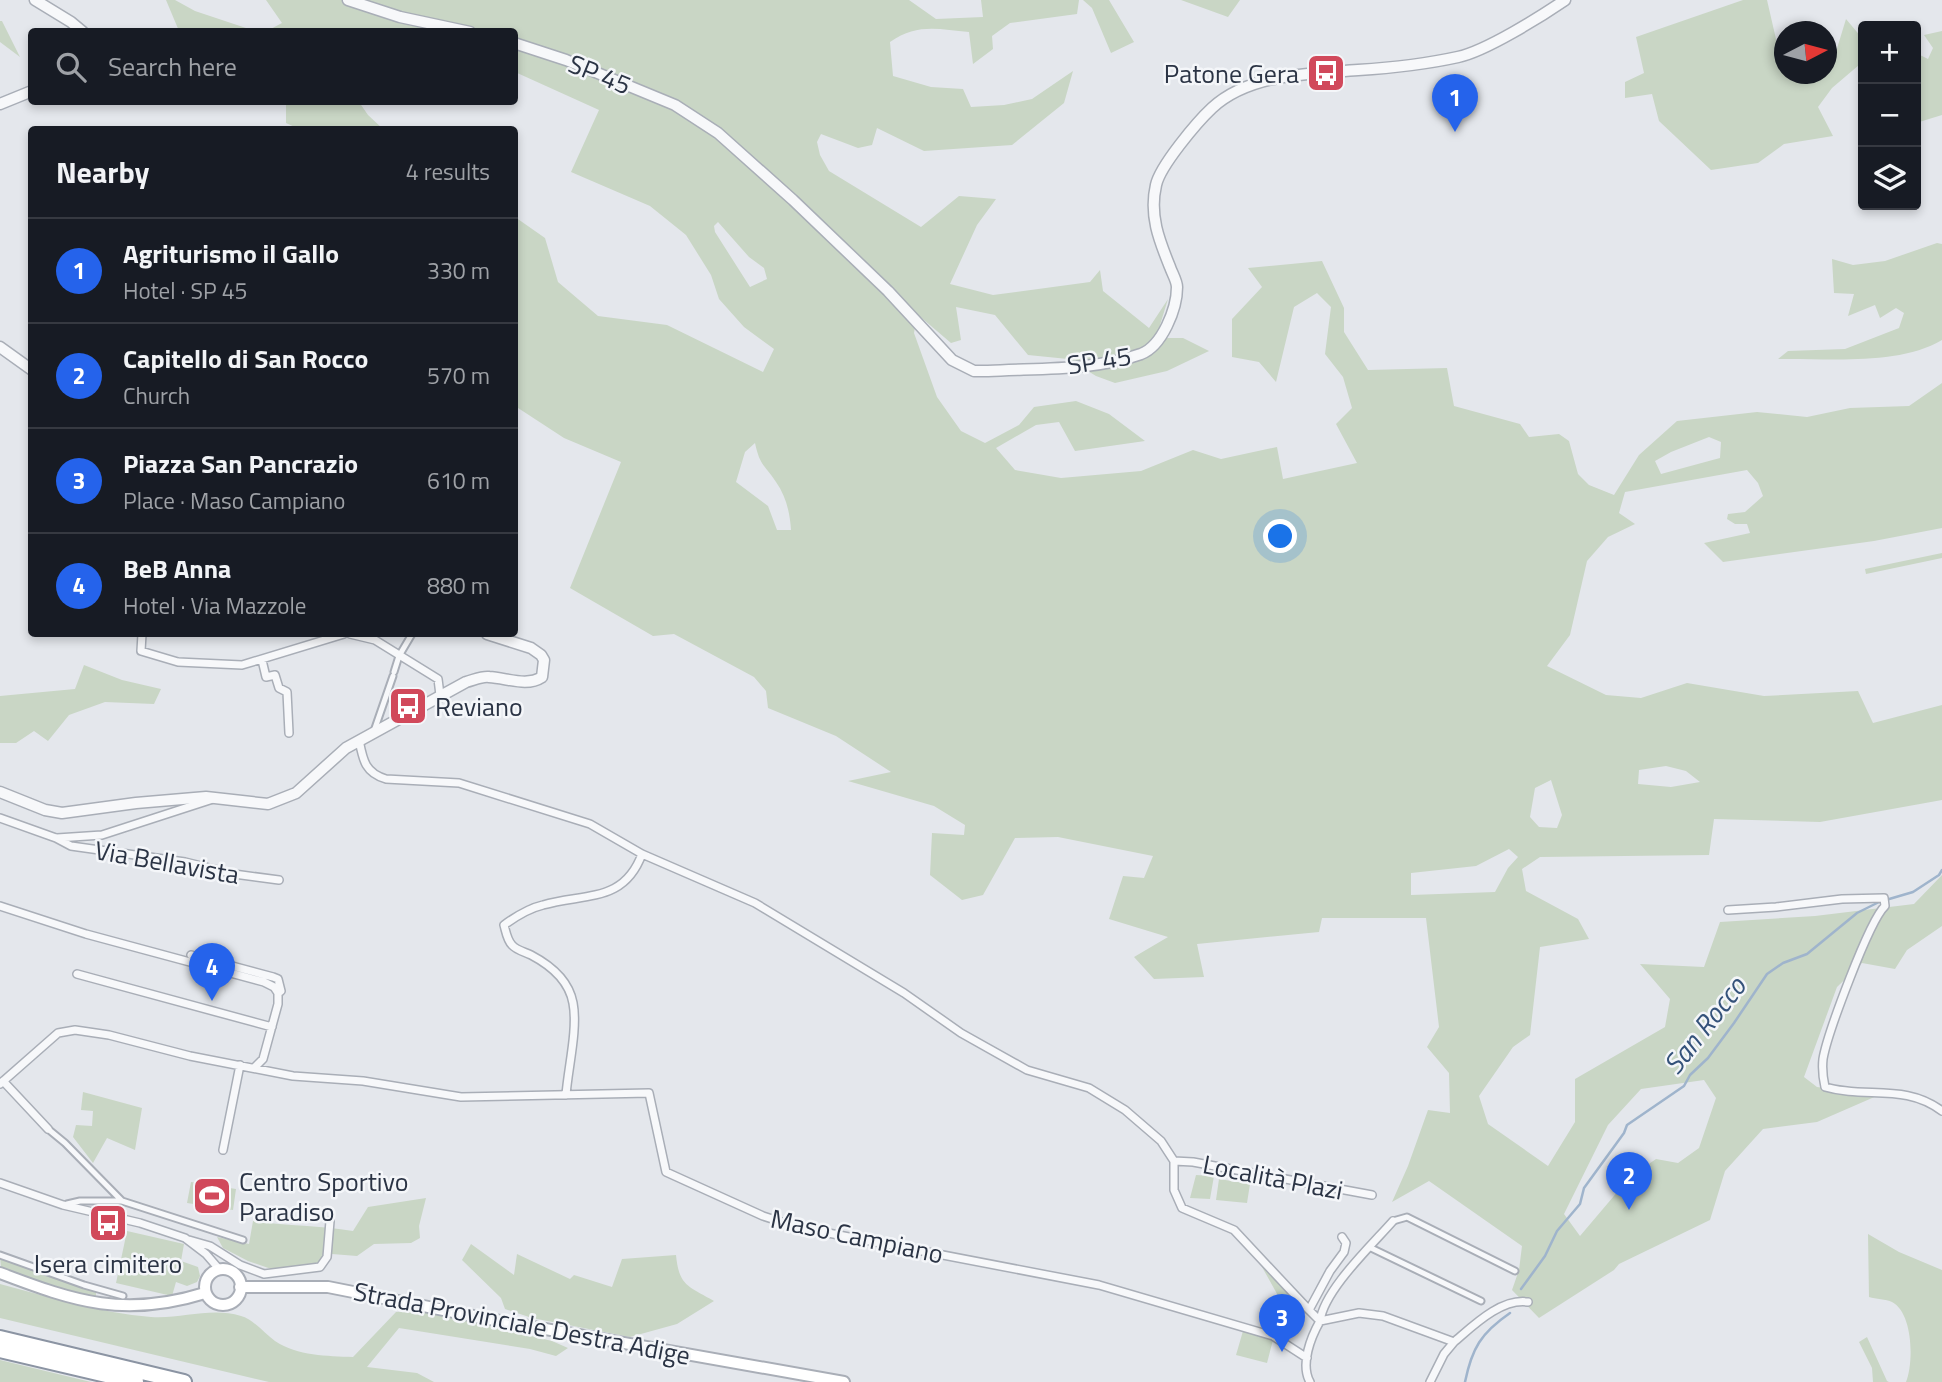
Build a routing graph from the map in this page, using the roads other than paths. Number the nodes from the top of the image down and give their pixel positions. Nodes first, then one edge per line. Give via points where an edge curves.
1 (34, 0) edge
2 (348, 0) edge
3 (1565, 0) edge
4 (78, 28) edge
5 (451, 28) edge
6 (518, 44) edge
7 (28, 93) edge
8 (0, 104) edge
9 (0, 347) edge
10 (28, 367) edge
11 (142, 637) edge
12 (335, 637) edge
13 (362, 637) edge
14 (410, 637) edge
15 (495, 637) edge
16 (399, 656) junction
17 (262, 660) junction
18 (440, 695) junction
19 (374, 731) junction
20 (289, 733) dead end
21 (359, 740) junction
22 (0, 792) edge
23 (215, 798) junction
24 (0, 818) edge
25 (56, 838) junction
26 (642, 854) junction
27 (279, 880) dead end
28 (0, 906) edge
29 (1728, 910) dead end
30 (191, 955) dead end
31 (77, 974) dead end
32 (278, 993) junction
33 (272, 1027) junction
34 (240, 1065) junction
35 (256, 1067) junction
36 (2, 1083) edge
37 (566, 1095) junction
38 (1942, 1111) edge
39 (48, 1129) joint
40 (223, 1150) dead end
41 (1174, 1161) junction
42 (0, 1183) edge
43 (1372, 1195) dead end
44 (122, 1201) junction
45 (63, 1205) junction
46 (330, 1221) dead end
47 (1393, 1221) joint
48 (1342, 1237) dead end
49 (185, 1238) junction
50 (243, 1240) dead end
51 (1369, 1247) junction
52 (0, 1255) edge
53 (219, 1269) junction
54 (1514, 1270) dead end
55 (0, 1273) edge
56 (240, 1287) junction
57 (205, 1293) junction
58 (123, 1296) dead end
59 (1481, 1301) dead end
60 (1528, 1302) dead end
61 (1309, 1310) junction
62 (1321, 1321) junction
63 (0, 1338) edge
64 (1454, 1342) junction
65 (0, 1350) edge
66 (1307, 1358) junction
67 (136, 1382) edge
68 (184, 1382) edge
69 (844, 1382) edge
70 (1310, 1382) edge
71 (1430, 1382) edge

1 - 4 street
2 - 5 street
3 - 6 street, SP 45 via 1459,57 1270,80 1226,97 1197,124 1156,183 1153,211 1157,235 1177,286 1159,341 1144,353 1096,364 988,371 974,371 952,360 879,282 718,133 675,105
7 - 8 street
9 - 10 street
11 - 17 street via 141,651 178,662 242,666
12 - 17 street
13 - 16 street
14 - 16 street
15 - 18 street via 537,651 544,660 542,677 525,682 486,676
16 - 18 street via 438,679
16 - 19 street
17 - 20 street via 267,677 275,675 279,688 287,692
18 - 19 street
19 - 21 street
21 - 23 street via 284,799 268,804
21 - 26 street via 365,765 375,776 459,783 590,824
22 - 23 street via 62,813
23 - 25 street, Via Bellavista via 102,835
24 - 25 street, Via Bellavista
25 - 27 street, Via Bellavista via 71,846
26 - 37 street via 636,871 610,891 541,905 504,925 513,946 534,956 568,987 574,1027
26 - 41 street via 755,902 1027,1070 1089,1088 1143,1125
28 - 32 street via 264,982
29 - 38 street via 1883,898 1885,903 1860,952 1825,1050 1825,1087 1911,1095
30 - 32 street via 278,979
31 - 33 street
32 - 33 street
33 - 35 street via 263,1059
34 - 35 street, Maso Campiano
34 - 36 street, Maso Campiano via 75,1030 58,1033
34 - 40 street
35 - 37 street, Maso Campiano via 293,1076 363,1081 461,1097
36 - 39 street
37 - 66 street, Maso Campiano via 649,1093 666,1172 763,1216 797,1227 1139,1295 1273,1336
39 - 44 street
41 - 43 street, Località Plazi
41 - 61 street via 1174,1190 1182,1208 1234,1230
42 - 45 street
44 - 45 street
44 - 50 street
45 - 49 street
46 - 49 street via 327,1257 320,1267 264,1274 210,1245
47 - 51 street
47 - 54 street via 1406,1217
48 - 61 street via 1344,1252
49 - 53 street
51 - 59 street
51 - 62 street via 1332,1294
52 - 58 street
53 - 56 main road via 234,1273
53 - 57 main road via 210,1274
55 - 57 main road via 68,1297 124,1306 173,1303
56 - 57 main road via 229,1304 215,1303
56 - 69 main road, Strada Provinciale Destra Adige via 328,1287
60 - 64 street via 1502,1306
61 - 62 street
62 - 64 street via 1359,1313
62 - 66 street
63 - 68 highway
64 - 71 street
65 - 67 highway
66 - 70 street

